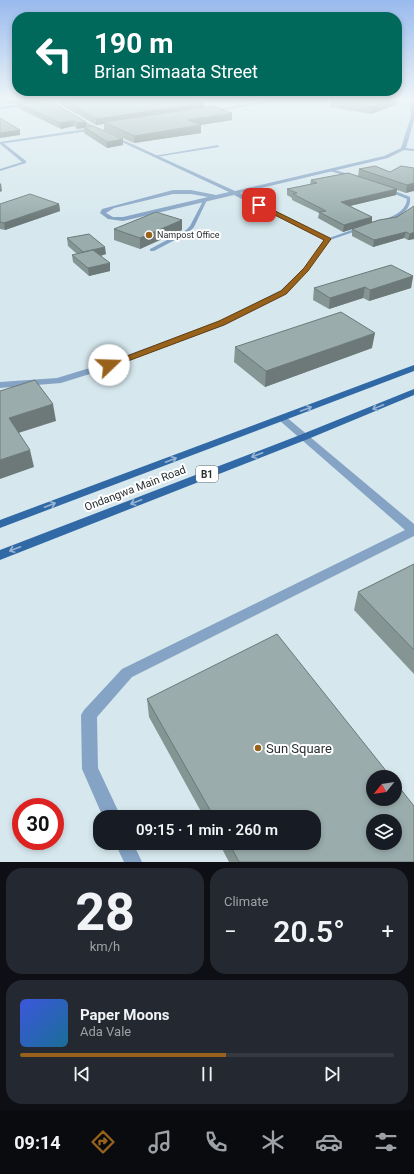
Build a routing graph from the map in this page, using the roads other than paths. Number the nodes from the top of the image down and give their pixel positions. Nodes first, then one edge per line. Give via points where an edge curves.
1 (26, 139) edge
2 (119, 139) edge
3 (406, 139) edge
4 (0, 143) edge
5 (218, 146) dead end
6 (403, 149) junction
7 (414, 150) edge
8 (156, 156) junction
9 (0, 170) edge
10 (331, 170) junction
11 (353, 177) edge
12 (383, 188) edge
13 (235, 194) junction
14 (216, 197) junction
15 (205, 200) junction
16 (381, 222) edge
17 (366, 227) edge
18 (328, 239) junction
19 (152, 250) dead end
20 (414, 368) edge
21 (0, 385) edge
22 (414, 392) edge
23 (282, 418) junction
24 (304, 437) junction
25 (0, 524) edge
26 (414, 531) edge
27 (0, 555) edge
28 (109, 810) edge
29 (127, 850) edge
30 (133, 862) edge

1 - 4 street
2 - 8 street
3 - 6 street
4 - 9 lane via 25,162
5 - 8 lane
6 - 7 street
6 - 10 street via 386,158
8 - 13 street
10 - 11 lane
10 - 13 street
12 - 16 lane via 409,198 409,201 408,206 399,214
13 - 14 street
13 - 18 street
14 - 15 street
14 - 15 street via 191,192 173,192 112,207 103,213 106,216 123,219
15 - 19 lane via 188,231
17 - 18 lane
18 - 21 street via 306,269 284,292 222,323 58,381
23 -> 20 main road, Ondangwa Main Road / B1
22 -> 24 main road, Ondangwa Main Road / B1
23 - 24 street
25 -> 23 main road, Ondangwa Main Road / B1
24 - 26 street
24 -> 27 main road, Ondangwa Main Road / B1
26 - 28 street via 127,673 89,715 90,769
29 - 30 street

